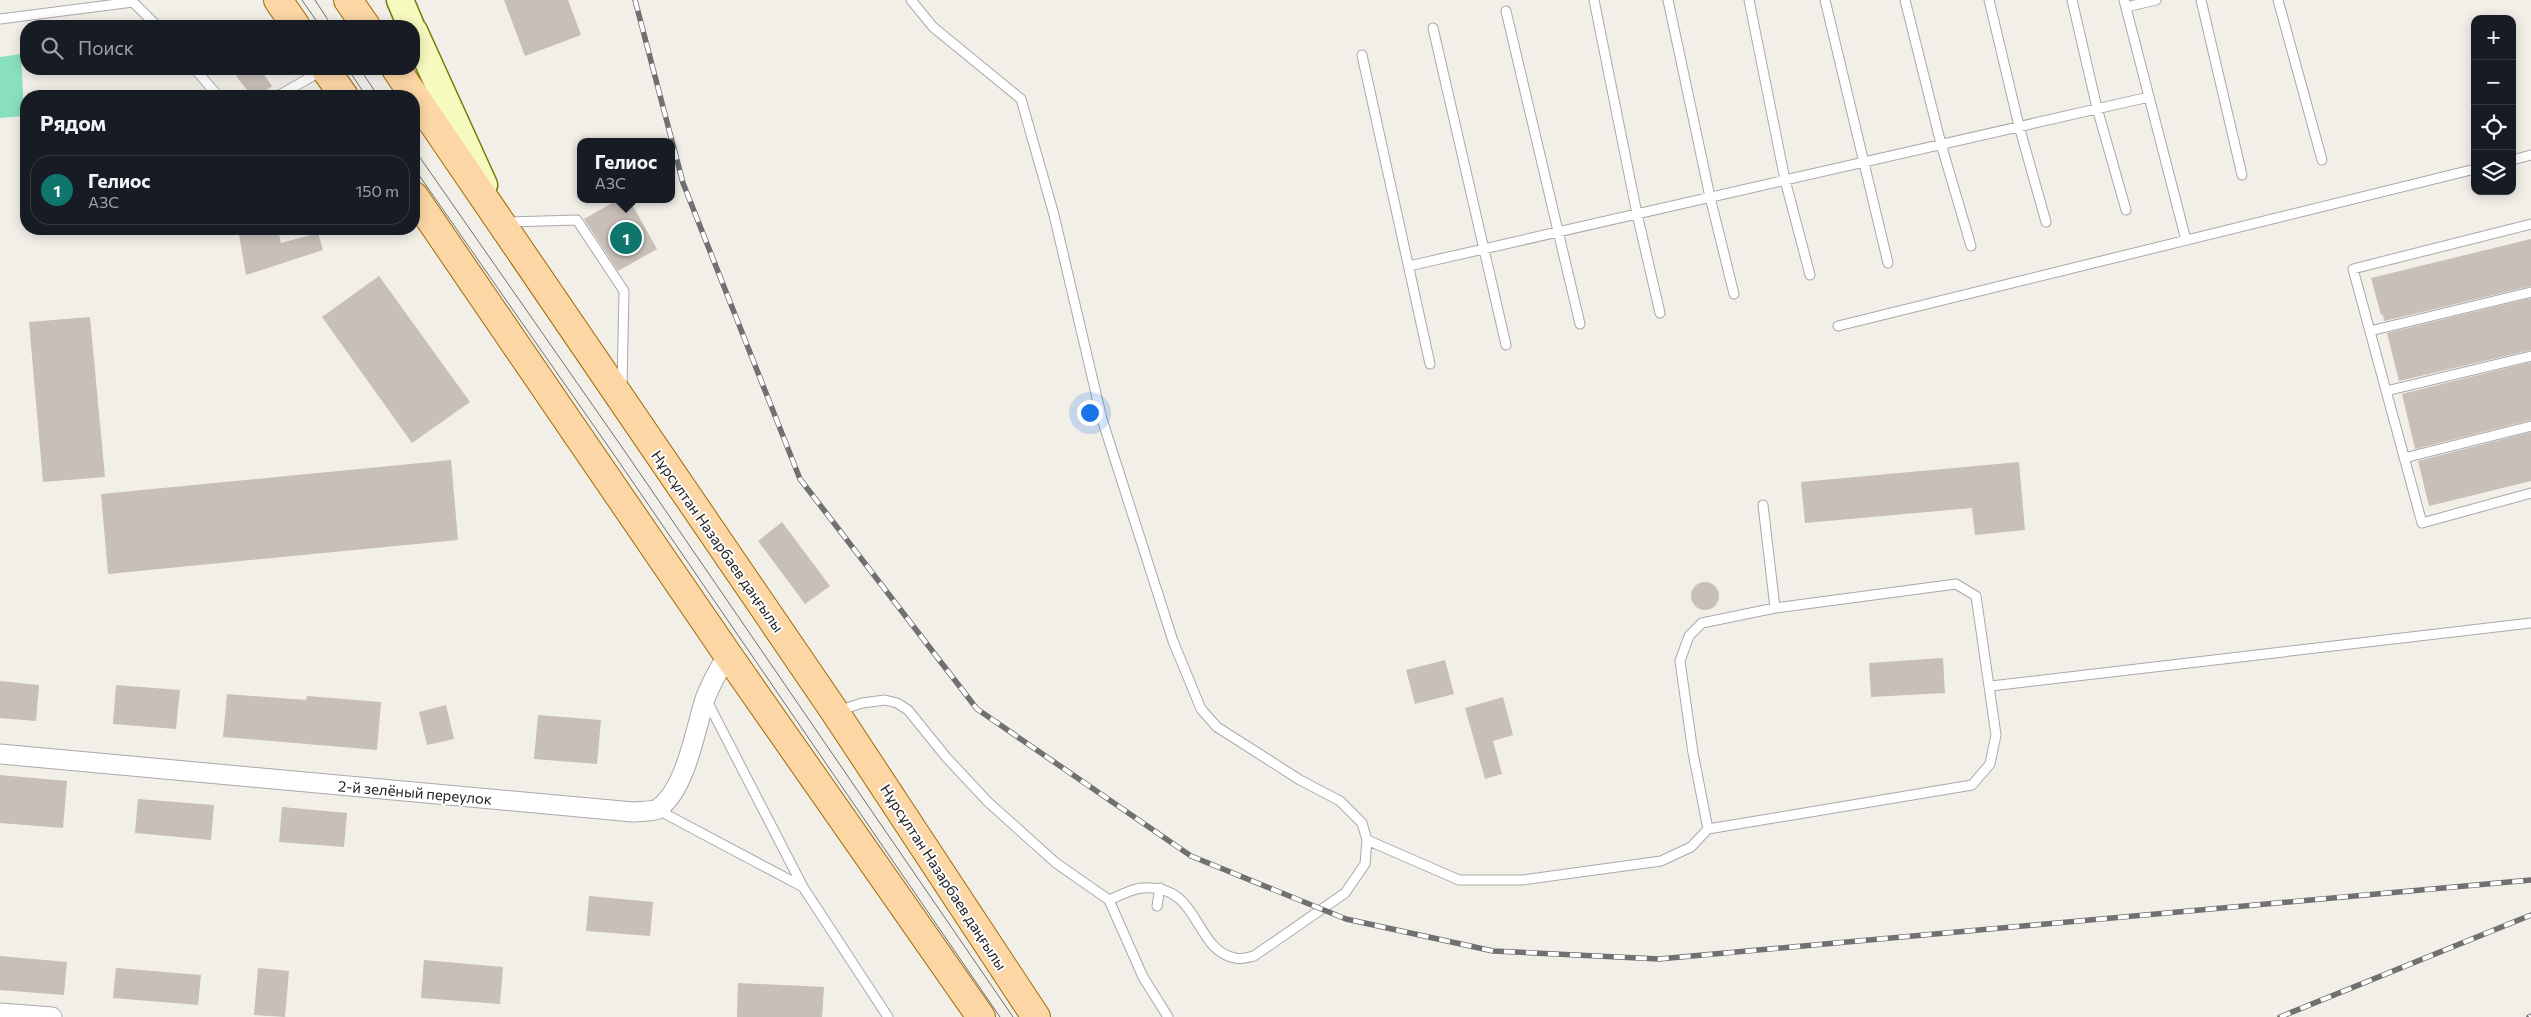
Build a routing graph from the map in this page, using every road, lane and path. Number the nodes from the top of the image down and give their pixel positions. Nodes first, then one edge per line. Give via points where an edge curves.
1 (278, 0) edge
2 (348, 0) edge
3 (400, 0) edge
4 (911, 0) edge
5 (1594, 0) edge
6 (1668, 0) edge
7 (1748, 0) edge
8 (1825, 0) edge
9 (1905, 0) edge
10 (1988, 0) edge
11 (2072, 0) edge
12 (2156, 0) edge
13 (2201, 0) edge
14 (2278, 0) edge
15 (2125, 4) edge
16 (1506, 11) dead end
17 (0, 19) edge
18 (151, 20) edge
19 (292, 20) edge
20 (362, 20) edge
21 (408, 20) edge
22 (1433, 28) dead end
23 (420, 44) edge
24 (1362, 55) dead end
25 (200, 75) edge
26 (315, 75) edge
27 (329, 75) edge
28 (400, 75) edge
29 (213, 90) edge
30 (288, 90) edge
31 (340, 90) edge
32 (411, 90) edge
33 (2149, 97) junction
34 (420, 104) edge
35 (2097, 108) junction
36 (2019, 126) junction
37 (1941, 144) junction
38 (2531, 156) edge
39 (2516, 159) edge
40 (2322, 160) dead end
41 (1865, 162) junction
42 (2471, 170) edge
43 (2242, 175) dead end
44 (1785, 180) junction
45 (1710, 197) junction
46 (420, 205) edge
47 (2126, 210) dead end
48 (1637, 214) junction
49 (502, 222) junction
50 (2046, 222) dead end
51 (2531, 224) edge
52 (1558, 232) junction
53 (2186, 240) junction
54 (1971, 246) dead end
55 (1482, 249) junction
56 (1888, 263) dead end
57 (1409, 266) junction
58 (1810, 275) dead end
59 (2531, 292) edge
60 (1734, 294) dead end
61 (1660, 313) dead end
62 (1580, 324) dead end
63 (1838, 326) dead end
64 (2370, 331) junction
65 (1506, 345) dead end
66 (2531, 356) edge
67 (1430, 364) dead end
68 (2386, 391) junction
69 (622, 402) junction
70 (2531, 426) edge
71 (2404, 458) junction
72 (2531, 493) edge
73 (1762, 505) dead end
74 (1775, 608) junction
75 (2531, 623) edge
76 (728, 654) junction
77 (1991, 686) junction
78 (706, 698) junction
79 (836, 712) junction
80 (0, 754) edge
81 (658, 810) junction
82 (1708, 829) junction
83 (1367, 840) junction
84 (803, 887) junction
85 (1160, 888) junction
86 (1109, 900) junction
87 (1157, 906) dead end
88 (0, 1013) edge
89 (52, 1017) edge
90 (888, 1017) edge
91 (981, 1017) edge
92 (1036, 1017) edge
93 (1168, 1017) edge

1 - 19 main road
2 - 20 main road
3 - 21 main road
4 - 83 lane via 933,27 1021,99 1058,234 1102,419 1173,641 1201,709 1217,727 1300,780 1340,801 1362,823
5 - 48 lane
6 - 45 lane
7 - 44 lane
8 - 41 lane
9 - 37 lane
10 - 36 lane
11 - 35 lane
12 - 15 lane
13 - 43 lane
14 - 40 lane
15 - 33 lane
16 - 52 lane
17 - 18 lane via 133,2
22 - 55 lane
23 - 49 main road
24 - 57 lane
25 - 29 lane
26 - 30 lane
27 - 31 main road
28 - 32 main road, Нұрсұлтан Назарбаев даңғылы
33 - 35 lane
33 - 53 lane
34 - 49 main road, Нұрсұлтан Назарбаев даңғылы
35 - 36 lane
35 - 47 lane
36 - 37 lane
36 - 50 lane
37 - 41 lane
37 - 54 lane
38 - 39 lane
41 - 44 lane
41 - 56 lane
42 - 53 lane
44 - 45 lane
44 - 58 lane
45 - 48 lane
45 - 60 lane
46 - 76 main road
48 - 52 lane
48 - 61 lane
49 - 69 main road, Нұрсұлтан Назарбаев даңғылы
49 - 69 lane via 577,220 624,291
51 - 64 lane via 2353,269
52 - 55 lane
52 - 62 lane
53 - 63 lane
55 - 57 lane
55 - 65 lane
57 - 67 lane
59 - 64 lane
64 - 68 lane
66 - 68 lane
68 - 71 lane
69 - 79 main road, Нұрсұлтан Назарбаев даңғылы
70 - 71 lane
71 - 72 lane via 2422,523
73 - 74 lane
74 - 77 lane via 1956,584 1976,596
74 - 82 lane via 1702,623 1690,636 1680,662
75 - 77 lane
76 - 78 street
76 - 91 main road
77 - 82 lane via 1996,735 1990,764 1972,786
78 - 81 street via 679,783
78 - 84 lane
79 - 86 lane via 862,703 885,700 908,710 988,802 1056,863
79 - 92 main road, Нұрсұлтан Назарбаев даңғылы
80 - 81 street, 2-й зелёный переулок via 633,812
81 - 84 lane
82 - 83 lane via 1691,847 1661,861 1522,880 1459,880
83 - 85 lane via 1365,864 1345,893 1254,956 1236,959 1219,952 1180,898
84 - 90 lane
85 - 86 lane via 1140,888
85 - 87 lane
86 - 93 lane via 1142,977
88 - 89 street

